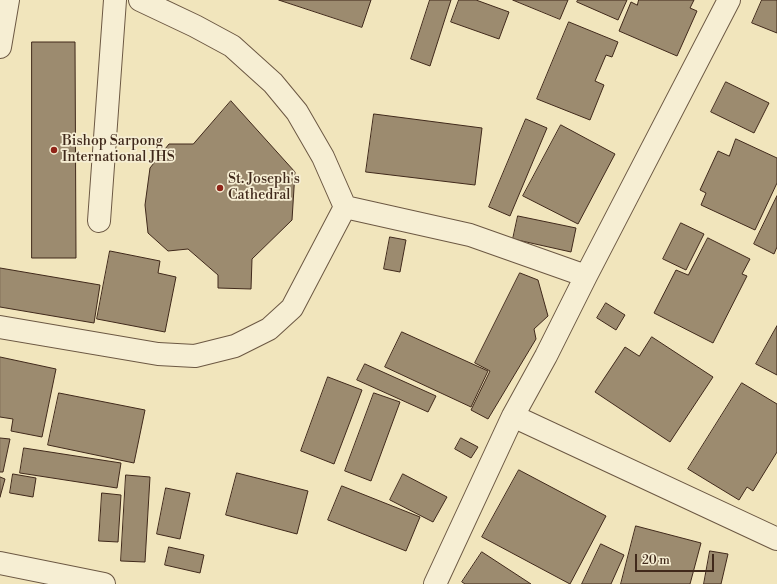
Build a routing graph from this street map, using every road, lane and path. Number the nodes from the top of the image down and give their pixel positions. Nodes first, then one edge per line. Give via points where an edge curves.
1 (8, 0) edge
2 (115, 0) edge
3 (140, 0) edge
4 (729, 0) edge
5 (0, 46) edge
6 (345, 207) junction
7 (99, 221) dead end
8 (586, 276) junction
9 (0, 327) edge
10 (514, 416) junction
11 (776, 536) edge
12 (0, 563) edge
13 (104, 584) edge
14 (435, 584) edge

1 - 5 street
2 - 7 street
3 - 6 street via 232,46 273,83 297,112 324,157
4 - 8 street
6 - 8 street via 470,235
6 - 9 street via 292,308 269,329 235,346 195,356 158,354
8 - 10 street
10 - 11 street
10 - 14 street
12 - 13 street

